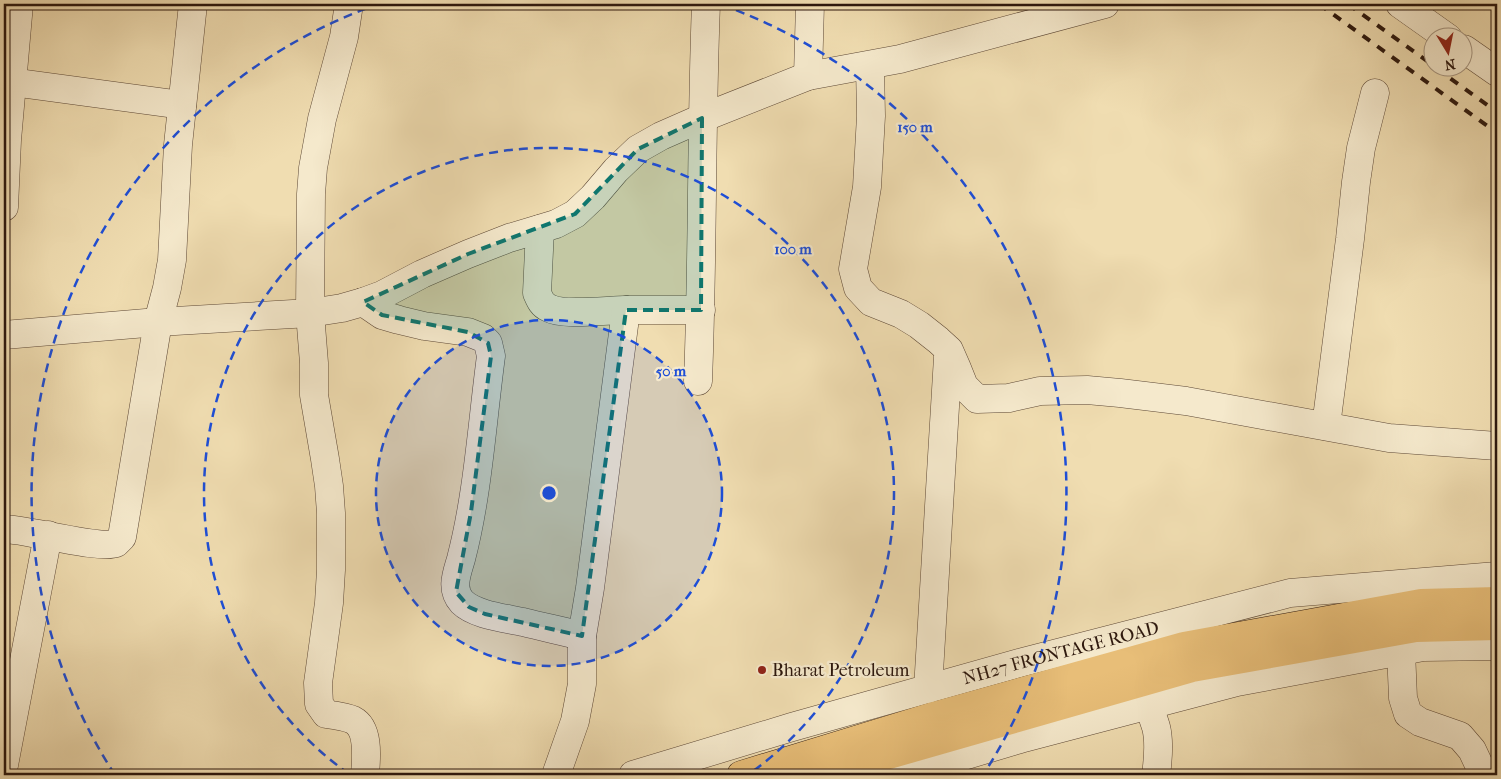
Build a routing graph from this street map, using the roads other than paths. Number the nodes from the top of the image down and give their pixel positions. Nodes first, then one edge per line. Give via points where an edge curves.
1 (19, 4) edge
2 (193, 4) edge
3 (349, 4) edge
4 (706, 4) edge
5 (810, 4) edge
6 (1105, 4) edge
7 (1400, 4) edge
8 (1434, 28) edge
9 (1474, 56) edge
10 (870, 66) junction
11 (1497, 72) edge
12 (808, 76) junction
13 (8, 82) edge
14 (1375, 93) dead end
15 (182, 105) junction
16 (702, 118) junction
17 (4, 207) edge
18 (540, 229) junction
19 (364, 302) junction
20 (626, 310) junction
21 (701, 310) junction
22 (310, 312) junction
23 (158, 322) junction
24 (4, 335) edge
25 (949, 350) junction
26 (698, 381) dead end
27 (1326, 426) junction
28 (1497, 446) edge
29 (4, 528) edge
30 (48, 535) junction
31 (1497, 576) edge
32 (1497, 601) edge
33 (1497, 626) edge
34 (582, 636) junction
35 (1497, 646) edge
36 (1401, 651) junction
37 (1137, 671) junction
38 (928, 689) junction
39 (4, 766) edge
40 (365, 775) edge
41 (556, 775) edge
42 (633, 775) edge
43 (741, 775) edge
44 (819, 775) edge
45 (900, 775) edge
46 (1156, 775) edge
47 (1481, 775) edge

1 - 13 street
2 - 15 street
3 - 22 street via 313,168
4 - 16 street
5 - 12 street
6 - 10 street
7 - 8 street
9 - 11 street
10 - 12 street
10 - 25 street via 867,187 853,269 858,288 871,302 919,325
12 - 16 street
13 - 15 street
13 - 17 street
14 - 27 street via 1358,165
15 - 23 street via 172,260
16 - 18 street via 638,149 575,214
16 - 21 street
18 - 19 street via 468,254
18 - 20 street via 537,294 541,303 560,311
19 - 22 street
19 - 34 street via 382,315 424,326 468,332 488,343 491,356 471,512 455,581 461,601 485,614
20 - 21 street
20 - 34 street
21 - 26 street
22 - 23 street
22 - 40 street via 314,395 329,486 330,513 331,570 318,684 319,704 326,714 353,720 362,729 366,741
23 - 24 street
23 - 30 street via 122,538 115,543 96,544
25 - 27 street via 964,386 977,399 1009,398 1040,391 1087,390 1186,401
25 - 38 street
27 - 28 street via 1389,438
29 - 30 street
30 - 39 street
31 - 37 street, NH27 FRONTAGE ROAD via 1290,593
32 - 37 highway via 1421,603 1184,646
33 - 37 highway via 1416,628 1192,668
34 - 41 street via 579,703
35 - 36 street, NH27 FRONTAGE ROAD via 1423,647
36 - 37 street, NH27 FRONTAGE ROAD via 1237,682
36 - 47 street via 1403,698 1408,714 1420,722 1460,736 1472,750
37 - 38 street, NH27 FRONTAGE ROAD via 1023,662
37 - 43 highway via 934,716
37 - 44 highway
37 - 45 street, NH27 FRONTAGE ROAD via 1020,738
37 - 46 street via 1156,728
38 - 42 street, NH27 FRONTAGE ROAD

